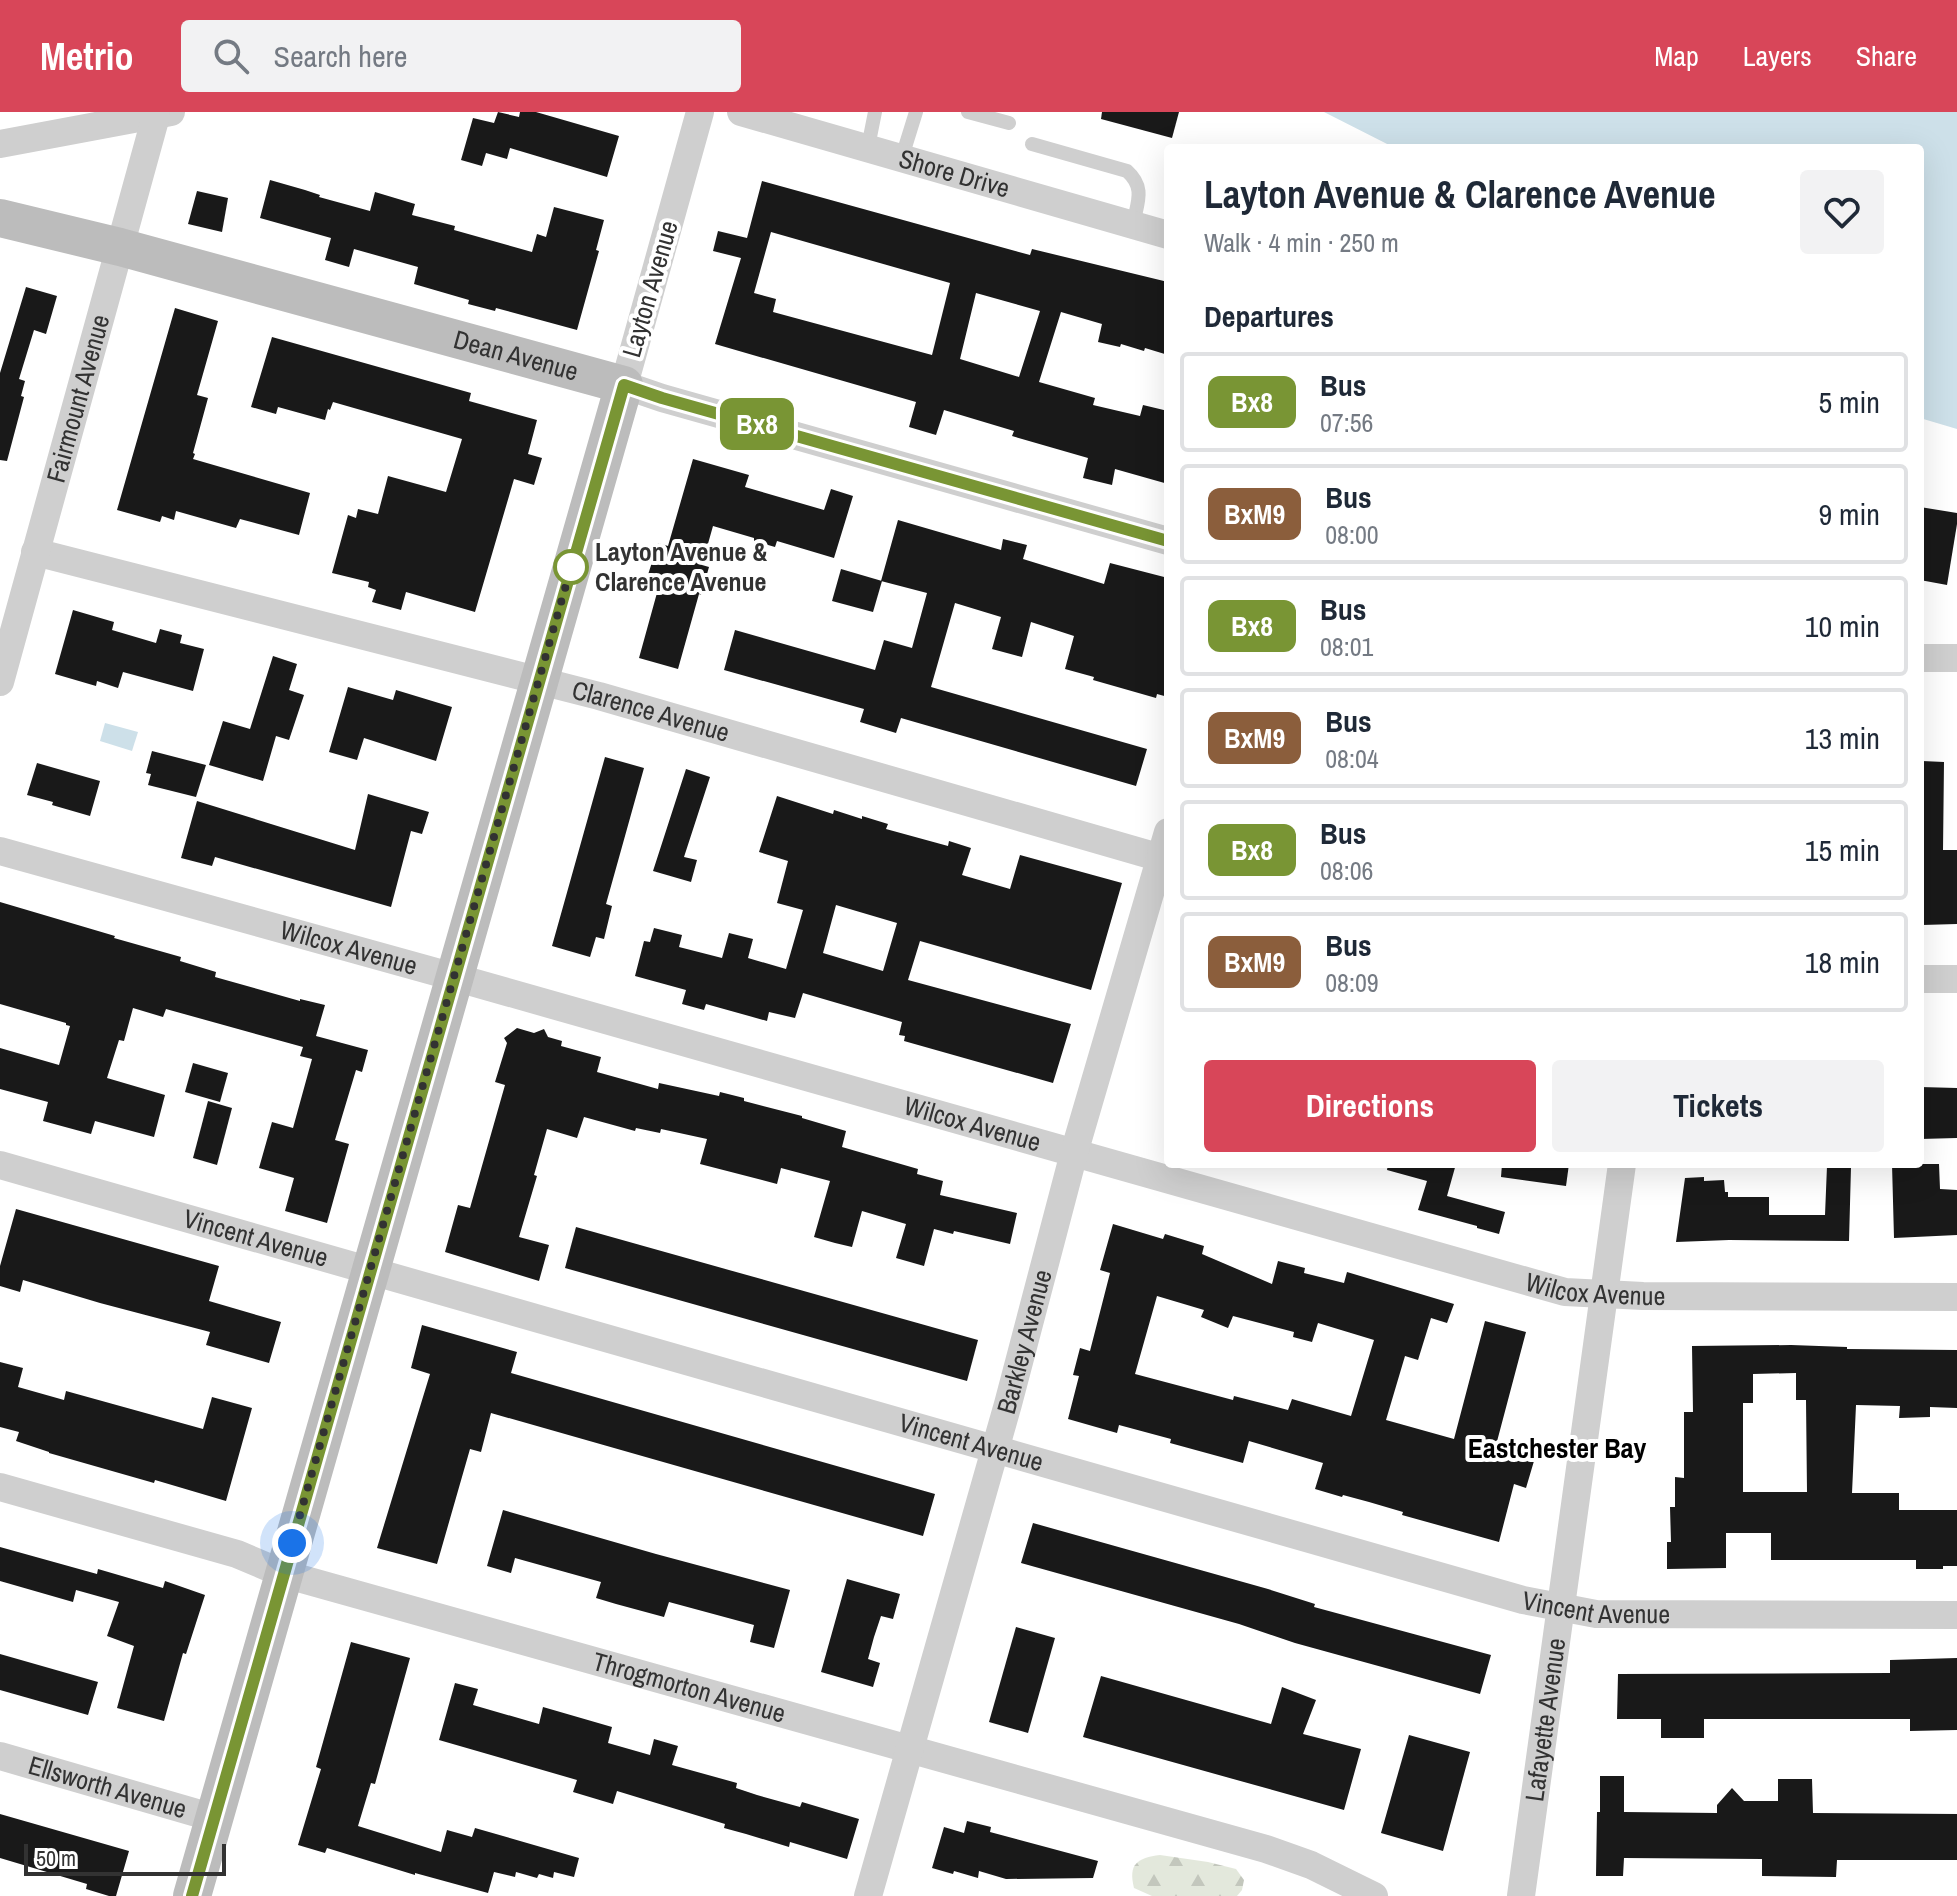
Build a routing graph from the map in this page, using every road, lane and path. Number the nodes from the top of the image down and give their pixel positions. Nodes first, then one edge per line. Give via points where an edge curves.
1 (700, 112) edge
2 (741, 112) edge
3 (875, 112) edge
4 (916, 112) edge
5 (968, 112) edge
6 (164, 114) edge
7 (1009, 123) dead end
8 (0, 144) edge
9 (1032, 144) dead end
10 (868, 147) junction
11 (902, 157) junction
12 (0, 218) edge
13 (1133, 225) junction
14 (1164, 234) edge
15 (120, 247) junction
16 (624, 385) junction
17 (1164, 540) edge
18 (35, 552) junction
19 (1924, 658) edge
20 (1957, 658) edge
21 (539, 680) junction
22 (0, 682) edge
23 (1164, 849) edge
24 (0, 851) edge
25 (1164, 857) edge
26 (454, 977) junction
27 (1924, 979) edge
28 (1957, 979) edge
29 (1074, 1153) junction
30 (0, 1165) edge
31 (1621, 1168) edge
32 (370, 1270) junction
33 (1604, 1294) junction
34 (1957, 1297) edge
35 (995, 1449) junction
36 (0, 1487) edge
37 (284, 1574) junction
38 (1561, 1607) junction
39 (1957, 1615) edge
40 (909, 1750) junction
41 (0, 1756) edge
42 (214, 1818) junction
43 (192, 1896) edge
44 (868, 1896) edge
45 (1374, 1896) edge
46 (1521, 1896) edge

1 - 16 street, Layton Avenue
2 - 10 street, Shore Drive
3 - 10 lane
4 - 11 lane
5 - 7 lane
6 - 8 street
6 - 15 street, Fairmount Avenue
9 - 13 lane via 1127,171 1140,191
10 - 11 street, Shore Drive
11 - 13 street, Shore Drive
12 - 15 street, Dean Avenue
13 - 14 street, Shore Drive
15 - 16 street, Dean Avenue
15 - 18 street, Fairmount Avenue
16 - 17 street, Dean Avenue
16 - 21 street, Layton Avenue
18 - 21 street, Clarence Avenue
18 - 22 street, Fairmount Avenue
19 - 20 street
21 - 23 street, Clarence Avenue
21 - 26 street, Layton Avenue
24 - 26 street, Wilcox Avenue
25 - 29 street, Barkley Avenue
26 - 29 street, Wilcox Avenue
26 - 32 street, Layton Avenue
27 - 28 street
29 - 33 street, Wilcox Avenue via 1565,1292
29 - 35 street, Barkley Avenue
30 - 32 street, Vincent Avenue
31 - 33 street, Lafayette Avenue
32 - 35 street, Vincent Avenue
32 - 37 street, Layton Avenue
33 - 34 street, Wilcox Avenue
33 - 38 street, Lafayette Avenue
35 - 38 street, Vincent Avenue
35 - 40 street, Barkley Avenue
36 - 37 street, Throgmorton Avenue via 237,1554
37 - 40 street, Throgmorton Avenue
37 - 42 street, Layton Avenue
38 - 39 street, Vincent Avenue via 1596,1614
38 - 46 street, Lafayette Avenue
40 - 44 street, Barkley Avenue
40 - 45 street, Throgmorton Avenue via 1266,1849
41 - 42 street, Ellsworth Avenue
42 - 43 street, Layton Avenue

